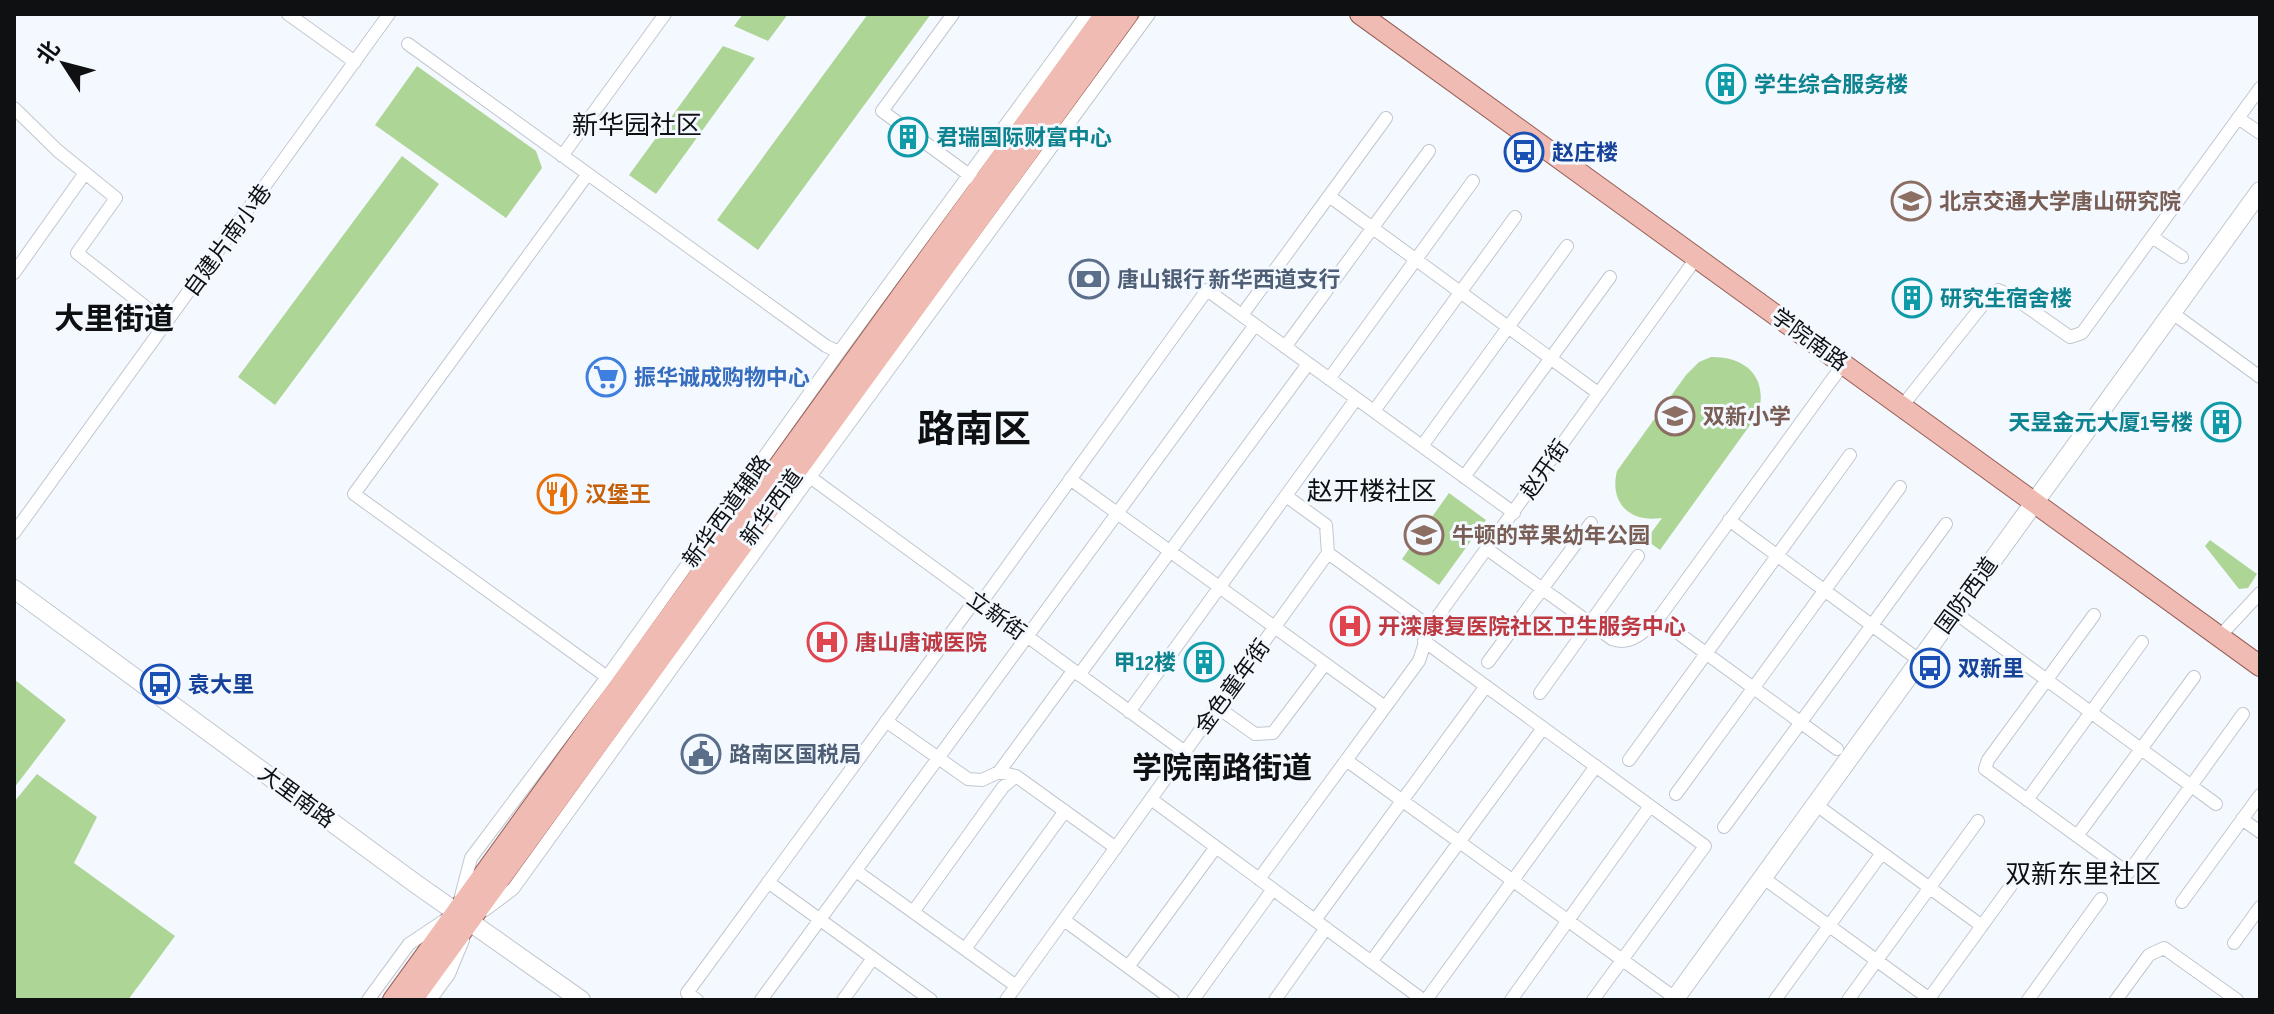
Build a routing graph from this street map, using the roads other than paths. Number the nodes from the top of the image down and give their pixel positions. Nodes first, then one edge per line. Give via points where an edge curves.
1 (288, 14) edge
2 (389, 14) edge
3 (665, 14) edge
4 (953, 14) edge
5 (1087, 14) edge
6 (1105, 14) edge
7 (1128, 14) edge
8 (1149, 14) edge
9 (1360, 14) edge
10 (408, 44) dead end
11 (355, 62) junction
12 (2260, 88) edge
13 (14, 108) edge
14 (1386, 118) dead end
15 (2238, 118) junction
16 (2260, 133) edge
17 (1429, 151) dead end
18 (562, 156) junction
19 (85, 173) junction
20 (587, 175) junction
21 (976, 180) junction
22 (1473, 181) dead end
23 (2260, 191) edge
24 (1329, 196) junction
25 (1515, 217) dead end
26 (1372, 228) junction
27 (2152, 237) junction
28 (1567, 246) dead end
29 (1697, 257) junction
30 (2182, 257) dead end
31 (1416, 260) junction
32 (14, 273) edge
33 (1610, 277) dead end
34 (1461, 292) junction
35 (2171, 312) junction
36 (1242, 315) junction
37 (166, 323) junction
38 (1255, 325) junction
39 (1508, 327) junction
40 (1285, 347) junction
41 (839, 352) junction
42 (1551, 358) junction
43 (1844, 363) junction
44 (1308, 364) junction
45 (2260, 377) edge
46 (1329, 379) junction
47 (1598, 393) junction
48 (1356, 399) junction
49 (1903, 405) junction
50 (1374, 411) junction
51 (1422, 446) junction
52 (1850, 455) dead end
53 (810, 477) junction
54 (1464, 477) junction
55 (1070, 479) junction
56 (1900, 487) dead end
57 (1286, 496) junction
58 (2035, 501) junction
59 (1514, 513) junction
60 (1118, 514) junction
61 (1729, 520) junction
62 (1591, 523) dead end
63 (1946, 524) dead end
64 (14, 533) edge
65 (1487, 549) junction
66 (1170, 552) junction
67 (1328, 553) junction
68 (1777, 555) junction
69 (1638, 556) dead end
70 (1219, 587) junction
71 (14, 589) edge
72 (1543, 589) junction
73 (1826, 591) junction
74 (2260, 593) edge
75 (978, 601) junction
76 (1954, 612) junction
77 (2094, 615) dead end
78 (1590, 623) junction
79 (1651, 625) junction
80 (1872, 625) junction
81 (1275, 627) junction
82 (1430, 627) junction
83 (2220, 636) junction
84 (1027, 637) junction
85 (1424, 641) junction
86 (2142, 642) dead end
87 (1706, 653) junction
88 (1919, 660) junction
89 (1488, 662) dead end
90 (1325, 664) junction
91 (2260, 666) edge
92 (1076, 673) junction
93 (607, 677) junction
94 (2194, 677) dead end
95 (2046, 680) junction
96 (1486, 686) junction
97 (1754, 688) junction
98 (1540, 693) dead end
99 (1217, 707) junction
100 (1385, 707) junction
101 (1129, 712) junction
102 (2091, 713) junction
103 (2243, 714) dead end
104 (886, 721) junction
105 (1801, 722) junction
106 (1543, 728) junction
107 (1837, 749) dead end
108 (2141, 749) junction
109 (1185, 752) junction
110 (939, 758) junction
111 (1346, 760) junction
112 (1629, 760) dead end
113 (1596, 766) junction
114 (999, 772) junction
115 (1016, 776) junction
116 (2191, 786) junction
117 (1676, 794) dead end
118 (2260, 795) edge
119 (1151, 799) junction
120 (2027, 800) junction
121 (1402, 801) junction
122 (1815, 804) junction
123 (2216, 804) dead end
124 (1650, 806) junction
125 (1065, 811) junction
126 (2242, 819) junction
127 (1978, 821) dead end
128 (1724, 827) dead end
129 (2260, 832) edge
130 (2077, 836) junction
131 (1459, 842) junction
132 (1216, 847) junction
133 (1116, 848) junction
134 (1882, 853) junction
135 (856, 871) junction
136 (2018, 876) dead end
137 (1762, 877) junction
138 (1259, 879) junction
139 (1513, 881) junction
140 (768, 882) junction
141 (1930, 888) junction
142 (1273, 889) junction
143 (2101, 899) dead end
144 (2182, 902) dead end
145 (2260, 907) edge
146 (913, 912) junction
147 (464, 917) junction
148 (820, 920) junction
149 (1064, 920) junction
150 (1315, 920) junction
151 (1568, 920) junction
152 (1829, 926) junction
153 (1982, 926) junction
154 (1326, 928) junction
155 (2234, 943) dead end
156 (965, 949) junction
157 (873, 958) junction
158 (1622, 960) junction
159 (1877, 961) junction
160 (1371, 962) junction
161 (1128, 967) junction
162 (1016, 986) junction
163 (1674, 999) edge
164 (1929, 999) edge
165 (368, 1000) edge
166 (393, 1000) edge
167 (412, 1000) edge
168 (430, 1000) edge
169 (581, 1000) edge
170 (697, 1000) edge
171 (761, 1000) edge
172 (843, 1000) edge
173 (930, 1000) edge
174 (1006, 1000) edge
175 (1173, 1000) edge
176 (1193, 1000) edge
177 (1275, 1000) edge
178 (1425, 1000) edge
179 (1511, 1000) edge
180 (1593, 1000) edge
181 (1775, 1000) edge
182 (1848, 1000) edge
183 (2028, 1000) edge
184 (2116, 1000) edge
185 (2237, 1000) edge

1 - 11 street
2 - 11 street, 自建片南小巷
3 - 18 street
4 - 21 street via 882,111
5 - 21 street, 新华西道辅路
6 - 21 main road, 新华西道
7 - 147 main road, 新华西道
8 - 53 street
9 - 29 main road, 学院南路
10 - 18 street
11 - 37 street, 自建片南小巷
12 - 15 street
13 - 19 street
14 - 24 street
15 - 16 street
15 - 27 street
17 - 26 street
18 - 20 street
19 - 32 street
19 - 37 street via 116,198 77,253
20 - 41 street
20 - 93 street via 354,494
21 - 41 street, 新华西道辅路
21 - 147 main road, 新华西道
22 - 31 street
23 - 35 street, 国防西道
24 - 26 street
24 - 36 street
25 - 34 street
26 - 31 street
26 - 40 street
27 - 30 street
27 - 49 street via 2082,333 2070,337 1998,290
28 - 39 street
29 - 43 main road, 学院南路
29 - 47 street, 赵开街
31 - 34 street
31 - 46 street
33 - 42 street
34 - 39 street
34 - 50 street
35 - 45 street
35 - 58 street, 国防西道
36 - 38 street
36 - 55 street via 1207,290
37 - 64 street, 自建片南小巷
38 - 40 street
38 - 60 street
39 - 42 street
39 - 51 street
40 - 44 street
41 - 93 street, 新华西道辅路
42 - 47 street
42 - 54 street
43 - 49 main road, 学院南路
43 - 61 street
44 - 46 street
44 - 66 street
46 - 48 street
47 - 59 street, 赵开街
48 - 50 street
48 - 57 street
49 - 58 main road, 学院南路
50 - 51 street
51 - 54 street
52 - 68 street
53 - 75 street, 立新街
53 - 147 street via 513,889
54 - 59 street
55 - 60 street
55 - 75 street
56 - 73 street
57 - 67 street via 1326,525
57 - 70 street
58 - 76 street, 国防西道
58 - 83 main road, 学院南路
59 - 65 street, 赵开街
60 - 66 street
60 - 84 street
61 - 68 street
61 - 79 street
62 - 72 street
63 - 80 street
65 - 72 street
65 - 82 street, 赵开街
66 - 70 street
66 - 92 street
67 - 81 street, 金色童年街
67 - 82 street
68 - 73 street
68 - 87 street
69 - 78 street
70 - 81 street
70 - 101 street
71 - 147 street, 大里南路
72 - 78 street
72 - 89 street
73 - 80 street
73 - 97 street
74 - 83 street
75 - 84 street, 立新街
75 - 104 street
76 - 88 street, 国防西道
76 - 95 street
77 - 95 street
78 - 79 street via 1620,642 1634,639
78 - 98 street
79 - 87 street via 1670,627
80 - 88 street
80 - 105 street
81 - 90 street
81 - 99 street, 金色童年街
82 - 85 street, 赵开街
83 - 91 main road, 学院南路
84 - 92 street, 立新街
84 - 110 street
85 - 96 street
85 - 100 street, 赵开街 via 1419,661
86 - 102 street
87 - 97 street
87 - 112 street
88 - 122 street, 国防西道
90 - 99 street via 1273,733 1255,734
90 - 100 street
92 - 101 street, 立新街
92 - 114 street
93 - 147 street, 新华西道辅路 via 471,858
94 - 108 street
95 - 102 street
95 - 120 street via 1985,769
96 - 106 street
96 - 121 street
97 - 105 street
97 - 117 street
99 - 109 street, 金色童年街
100 - 111 street, 赵开街
101 - 109 street, 立新街
102 - 108 street
102 - 120 street
103 - 116 street
104 - 110 street
104 - 140 street
105 - 107 street
105 - 128 street
106 - 113 street
106 - 131 street
108 - 116 street
108 - 130 street
109 - 119 street, 金色童年街
110 - 114 street via 968,779 982,780
110 - 135 street
111 - 121 street
111 - 138 street, 赵开街
113 - 124 street
113 - 139 street
114 - 115 street
115 - 125 street
115 - 146 street
116 - 123 street
116 - 130 street via 2128,873
118 - 126 street
119 - 132 street
119 - 133 street, 金色童年街
120 - 130 street
121 - 131 street
121 - 150 street
122 - 134 street
122 - 137 street, 国防西道
124 - 151 street
124 - 158 street via 1705,846
125 - 133 street
125 - 156 street
126 - 129 street
126 - 144 street
127 - 141 street
131 - 139 street
131 - 160 street
132 - 138 street
132 - 161 street
133 - 149 street, 金色童年街
134 - 141 street
134 - 152 street
135 - 146 street
135 - 148 street
136 - 153 street
137 - 152 street
137 - 163 street, 国防西道
138 - 142 street
139 - 151 street
139 - 178 street
140 - 148 street
140 - 170 street via 687,993
141 - 153 street
141 - 159 street
142 - 150 street
142 - 176 street
143 - 183 street
145 - 155 street
146 - 156 street
147 - 165 street via 409,944
147 - 166 main road, 新华西道
147 - 167 main road, 新华西道
147 - 168 street, 新华西道辅路 via 449,974
147 - 169 street, 大里南路
148 - 157 street
148 - 171 street
149 - 161 street
149 - 162 street, 金色童年街
150 - 154 street
151 - 158 street
151 - 179 street
152 - 159 street
152 - 181 street
153 - 164 street
154 - 160 street
154 - 177 street
156 - 162 street
157 - 172 street
157 - 173 street
158 - 163 street
158 - 180 street
159 - 164 street
159 - 182 street
160 - 178 street
161 - 175 street
162 - 174 street, 金色童年街
184 - 185 street via 2149,955 2164,948

